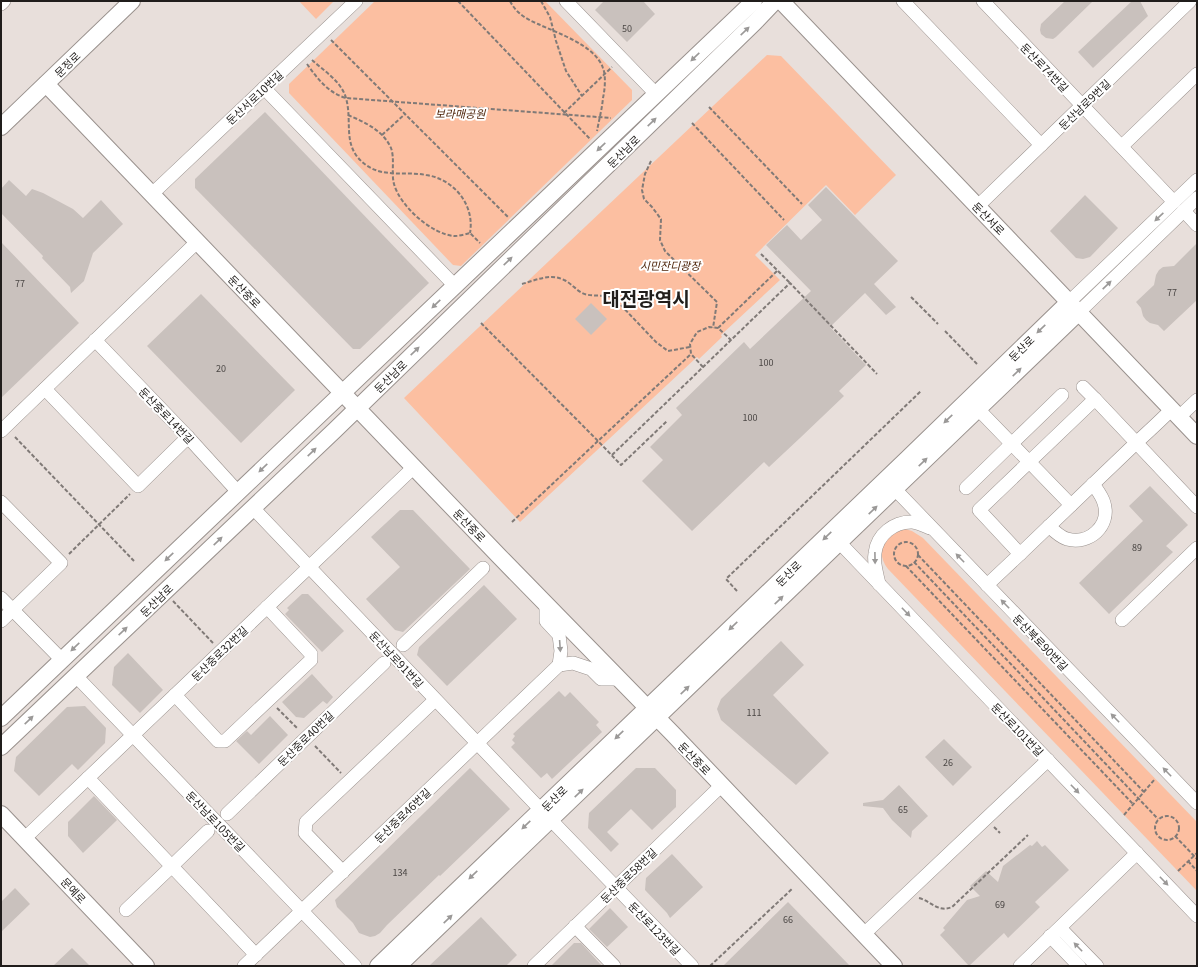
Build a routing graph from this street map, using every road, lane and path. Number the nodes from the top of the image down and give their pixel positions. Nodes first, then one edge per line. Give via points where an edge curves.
1 (4, 1) edge
2 (356, 1) edge
3 (458, 1) edge
4 (510, 1) edge
5 (542, 1) edge
6 (566, 1) edge
7 (754, 1) edge
8 (775, 1) edge
9 (781, 1) edge
10 (903, 1) edge
11 (983, 1) edge
12 (1190, 1) edge
13 (128, 2) edge
14 (1, 4) edge
15 (553, 31) junction
16 (331, 40) dead end
17 (311, 59) dead end
18 (307, 64) dead end
19 (612, 67) dead end
20 (1197, 74) edge
21 (604, 76) junction
22 (46, 84) junction
23 (264, 88) junction
24 (656, 94) junction
25 (582, 96) junction
26 (346, 98) junction
27 (392, 101) junction
28 (1082, 105) junction
29 (709, 107) dead end
30 (564, 113) junction
31 (405, 114) junction
32 (348, 115) junction
33 (567, 115) junction
34 (599, 117) junction
35 (616, 118) dead end
36 (692, 123) dead end
37 (1, 127) edge
38 (597, 131) dead end
39 (382, 135) junction
40 (593, 141) dead end
41 (1041, 145) junction
42 (1122, 146) junction
43 (651, 162) dead end
44 (394, 173) junction
45 (1197, 180) edge
46 (152, 194) junction
47 (1197, 198) edge
48 (1174, 202) junction
49 (802, 204) dead end
50 (978, 206) junction
51 (1184, 211) junction
52 (511, 220) dead end
53 (784, 220) dead end
54 (1197, 225) edge
55 (470, 233) junction
56 (198, 241) junction
57 (483, 247) dead end
58 (761, 254) dead end
59 (777, 271) junction
60 (790, 283) junction
61 (522, 284) dead end
62 (454, 286) junction
63 (911, 297) dead end
64 (1074, 307) junction
65 (481, 323) dead end
66 (938, 324) dead end
67 (713, 328) junction
68 (718, 328) junction
69 (945, 332) dead end
70 (95, 340) junction
71 (730, 340) junction
72 (690, 347) junction
73 (691, 354) junction
74 (977, 364) dead end
75 (703, 367) junction
76 (877, 374) dead end
77 (1083, 388) dead end
78 (45, 389) junction
79 (922, 391) dead end
80 (343, 393) junction
81 (1062, 395) dead end
82 (1094, 399) junction
83 (1197, 400) edge
84 (357, 408) junction
85 (978, 409) junction
86 (1175, 413) junction
87 (667, 421) dead end
88 (1, 431) edge
89 (1197, 436) edge
90 (15, 437) dead end
91 (188, 437) junction
92 (598, 441) junction
93 (1136, 443) junction
94 (1012, 444) junction
95 (612, 455) junction
96 (1029, 462) junction
97 (414, 467) junction
98 (890, 484) junction
99 (1093, 484) junction
100 (138, 486) junction
101 (966, 488) dead end
102 (238, 492) junction
103 (1, 502) edge
104 (1071, 505) junction
105 (1197, 507) edge
106 (253, 508) junction
107 (512, 522) dead end
108 (99, 525) junction
109 (1049, 526) junction
110 (933, 530) junction
111 (839, 542) junction
112 (1197, 548) edge
113 (1020, 554) junction
114 (918, 555) junction
115 (134, 561) dead end
116 (61, 562) junction
117 (914, 562) junction
118 (906, 566) junction
119 (309, 567) junction
120 (483, 568) dead end
121 (880, 584) junction
122 (987, 586) junction
123 (738, 591) dead end
124 (1, 598) edge
125 (172, 600) dead end
126 (546, 604) junction
127 (267, 607) junction
128 (13, 610) junction
129 (1122, 620) dead end
130 (1, 621) edge
131 (214, 644) dead end
132 (403, 645) dead end
133 (62, 660) junction
134 (384, 663) dead end
135 (559, 665) junction
136 (76, 676) junction
137 (620, 680) junction
138 (175, 695) junction
139 (435, 700) junction
140 (652, 713) junction
141 (1, 718) edge
142 (133, 735) junction
143 (477, 744) junction
144 (1, 747) edge
145 (1048, 760) junction
146 (88, 778) junction
147 (1155, 779) dead end
148 (722, 785) junction
149 (1144, 792) junction
150 (1139, 798) junction
151 (1196, 799) edge
152 (1133, 804) junction
153 (1, 814) edge
154 (226, 814) dead end
155 (546, 815) junction
156 (1124, 815) dead end
157 (1158, 819) junction
158 (208, 831) dead end
159 (1028, 835) dead end
160 (1176, 836) junction
161 (25, 838) junction
162 (1137, 853) junction
163 (1197, 853) edge
164 (1194, 856) junction
165 (1197, 859) edge
166 (1188, 861) junction
167 (1178, 871) dead end
168 (1197, 871) edge
169 (343, 872) junction
170 (616, 887) junction
171 (792, 888) dead end
172 (916, 899) dead end
173 (126, 910) dead end
174 (302, 910) junction
175 (1197, 916) edge
176 (575, 926) junction
177 (1055, 932) junction
178 (864, 934) junction
179 (256, 955) junction
180 (888, 964) edge
181 (146, 966) edge
182 (244, 966) edge
183 (355, 966) edge
184 (378, 966) edge
185 (398, 966) edge
186 (534, 966) edge
187 (614, 966) edge
188 (692, 966) edge
189 (710, 966) edge
190 (1020, 966) edge
191 (1079, 966) edge
192 (1097, 966) edge

1 - 14 street
2 - 23 street, 둔산서로10번길
3 - 30 path
4 - 15 path via 513,8 527,19
5 - 15 path via 550,17
6 - 24 street
7 -> 24 main road, 둔산남로
84 -> 8 main road, 둔산남로
9 - 50 main road, 둔산서로
10 - 41 street
11 - 28 street, 둔산로74번길
12 - 28 street, 둔산남로9번길
13 - 22 main road, 문정로
15 - 21 path via 586,48 602,67
15 - 25 path via 566,72
16 - 27 path
17 - 26 path via 334,79
18 - 26 path via 320,81 338,96
19 - 21 path
20 - 42 street
21 - 25 path
21 - 34 path via 604,98
22 - 37 main road, 문정로
22 - 46 main road, 둔산중로
23 - 46 street, 둔산서로10번길
23 - 62 street
24 -> 62 main road, 둔산남로
25 - 30 path
26 - 27 path
26 - 32 path
27 - 31 path
27 - 33 path
28 - 41 street, 둔산남로9번길
28 - 42 street, 둔산로74번길
29 - 49 path
30 - 33 path
31 - 39 path
31 - 52 path
32 - 39 path
32 - 44 path via 350,146 356,156 374,169
33 - 34 path
33 - 40 path
34 - 35 path
34 - 38 path
36 - 53 path
39 - 44 path via 391,148
41 - 50 street, 둔산남로9번길
42 - 48 street, 둔산로74번길
43 - 67 path via 645,174 642,190 644,199 660,219 660,240 665,251 717,302
44 - 55 path via 398,195 418,218 444,233 455,236
44 - 55 path via 426,174 455,189 462,196 471,214
45 - 48 street, 둔산로
46 - 56 main road, 둔산중로
47 - 51 street, 둔산로
48 -> 64 street, 둔산로
50 - 64 main road, 둔산서로
51 - 54 street
64 -> 51 street, 둔산로
55 - 57 path
56 - 70 street
56 - 80 main road, 둔산중로
58 - 59 path
59 - 60 path
59 - 68 path
60 - 71 path
60 - 76 path
61 - 72 path via 554,277 564,280 582,293 609,295 668,351
62 -> 80 main road, 둔산남로
63 - 66 path
85 -> 64 main road, 둔산로
64 - 86 main road, 둔산서로
64 -> 98 main road, 둔산로
65 - 92 path
67 - 68 path
67 - 72 path via 697,332
68 - 71 path
69 - 74 path
70 - 78 street
70 - 91 street, 둔산중로14번길
71 - 75 path
72 - 73 path
73 - 75 path
73 - 92 path
75 - 95 path
77 - 82 street
78 - 88 street
78 - 100 street
79 - 123 path via 726,579
80 - 84 main road, 둔산중로
80 -> 102 main road, 둔산남로
81 - 94 street
82 - 93 street
82 - 96 street
83 - 86 street
84 - 97 main road, 둔산중로
106 -> 84 main road, 둔산남로
85 - 94 street
98 -> 85 main road, 둔산로
86 - 89 main road, 둔산서로
86 - 93 street
87 - 95 path via 621,465
90 - 108 path
91 - 100 street
91 - 102 street, 둔산중로14번길
92 - 95 path
92 - 107 path
93 - 99 street
93 - 105 street
94 - 96 street
94 - 101 street
96 - 104 street
96 - 113 street via 979,510
97 - 119 street, 둔산중로32번길
97 - 126 main road, 둔산중로
98 - 110 street, 둔산북로90번길
111 -> 98 main road, 둔산로
98 -> 140 main road, 둔산로
99 - 104 street
99 - 109 street via 1106,512 1100,528 1094,535 1075,540 1065,538
100 - 108 path
102 -> 133 main road, 둔산남로
103 - 116 street
104 - 109 street
106 - 119 street, 둔산남로91번길
136 -> 106 main road, 둔산남로
108 - 115 path
108 - 116 path
109 - 113 street
110 -> 121 street via 913,522 893,526 885,532 878,542 875,553
122 -> 110 street, 둔산북로90번길
111 - 121 street, 둔산로101번길
140 -> 111 main road, 둔산로
112 - 129 street
113 - 122 street
114 - 117 path
114 - 118 path via 917,548 912,543 904,542 898,545 894,556 899,563
114 - 149 path
116 - 128 street
117 - 118 path
117 - 150 path
118 - 152 path
119 - 127 street, 둔산중로32번길
119 - 139 street, 둔산남로91번길
120 - 132 street
121 -> 145 street, 둔산로101번길
151 -> 122 street, 둔산북로90번길
124 - 128 street
125 - 131 path
126 -> 135 street via 546,621 559,635
126 - 137 main road, 둔산중로
127 - 138 street, 둔산중로32번길
127 - 138 street via 311,654 311,660 306,665 225,741 218,741
128 - 130 street
128 - 133 street
133 - 141 main road, 둔산남로
134 - 154 street, 둔산중로40번길
135 - 137 street via 573,664 591,669 601,679
135 - 143 street, 둔산중로46번길
136 - 142 street, 둔산남로105번길
144 -> 136 main road, 둔산남로
137 - 140 main road, 둔산중로
138 - 142 street, 둔산중로32번길
139 - 143 street, 둔산남로91번길
139 - 169 street via 306,822 304,833
140 - 148 main road, 둔산중로
140 - 155 main road, 둔산로
142 - 146 street, 둔산중로32번길
142 - 174 street, 둔산남로105번길
143 - 155 street, 둔산남로91번길
143 - 169 street, 둔산중로46번길
145 -> 162 street, 둔산로101번길
145 - 178 street
146 - 161 street, 둔산중로32번길
146 - 179 street
147 - 149 path
148 - 170 street, 둔산중로58번길
148 - 178 main road, 둔산중로
149 - 150 path
150 - 152 path
150 - 157 path
152 - 156 path
153 - 161 main road, 문예로
155 - 170 street, 둔산로123번길
155 -> 184 main road, 둔산로
185 -> 155 main road, 둔산로
157 - 160 path via 1167,815 1174,818 1179,824
157 - 160 path via 1154,828 1157,836 1165,840
158 - 173 street
159 - 172 path via 952,907 943,909 922,898
160 - 164 path
161 - 181 main road, 문예로
162 -> 175 street, 둔산로101번길
162 - 177 street
163 - 164 path
164 - 165 path
164 - 166 path
166 - 167 path
166 - 168 path
169 - 174 street, 둔산중로46번길
170 - 176 street, 둔산중로58번길
170 - 188 street, 둔산로123번길
171 - 189 path
174 - 179 street, 둔산중로46번길
174 - 183 street, 둔산남로105번길
176 - 186 street, 둔산중로58번길
176 - 187 street
177 - 190 street
177 - 191 street
192 -> 177 street
178 - 180 main road, 둔산중로
179 - 182 street, 둔산중로46번길

